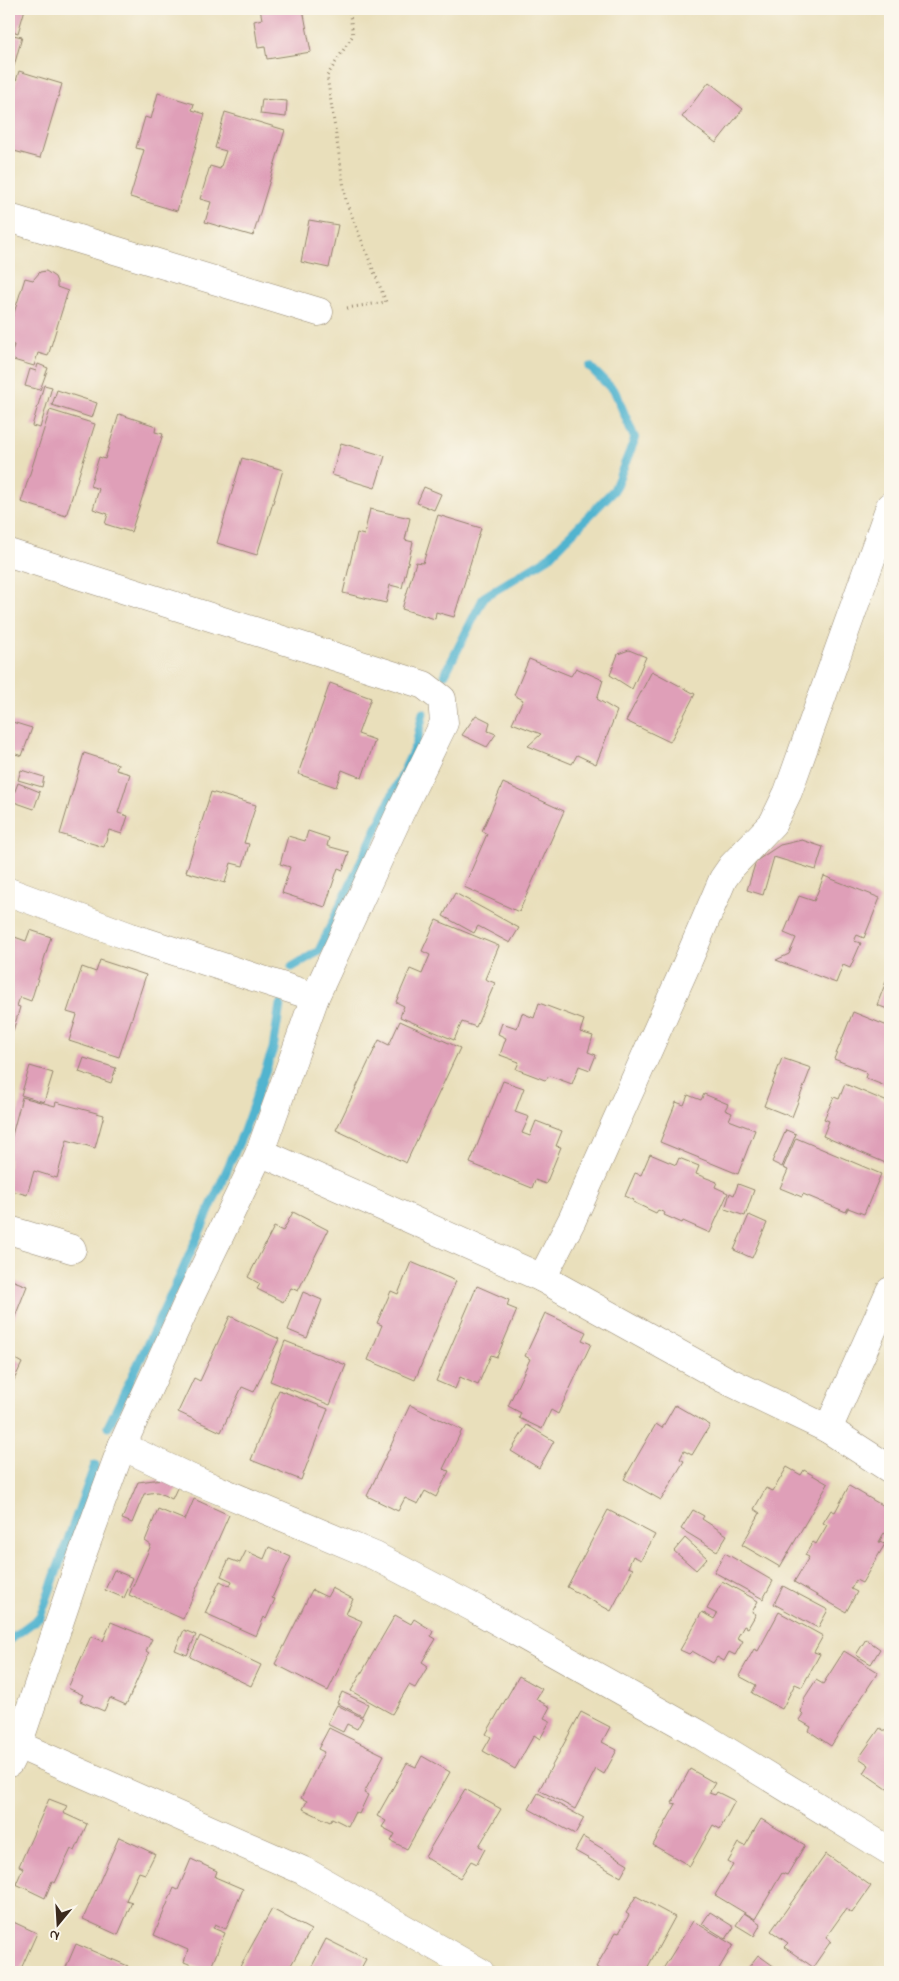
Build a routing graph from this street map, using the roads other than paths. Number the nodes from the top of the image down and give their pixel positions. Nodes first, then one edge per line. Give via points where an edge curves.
1 (9, 218) edge
2 (319, 312) road end
3 (890, 506) edge
4 (9, 554) edge
5 (9, 892) edge
6 (315, 997) junction
7 (260, 1152) junction
8 (9, 1230) edge
9 (72, 1249) dead end
10 (542, 1278) junction
11 (890, 1291) edge
12 (828, 1429) junction
13 (122, 1446) junction
14 (890, 1469) edge
15 (13, 1754) edge
16 (890, 1851) edge
17 (480, 1972) edge

1 - 2 street
3 - 10 street via 788,792 773,823 723,879 572,1220
4 - 6 street via 424,684 442,699 444,722
5 - 6 street via 131,937
6 - 7 street
7 - 10 street
7 - 13 street
8 - 9 street
10 - 12 street via 724,1379
11 - 12 street
12 - 14 street
13 - 15 street
13 - 16 street via 375,1556 476,1609 699,1734
15 - 17 street via 304,1871

